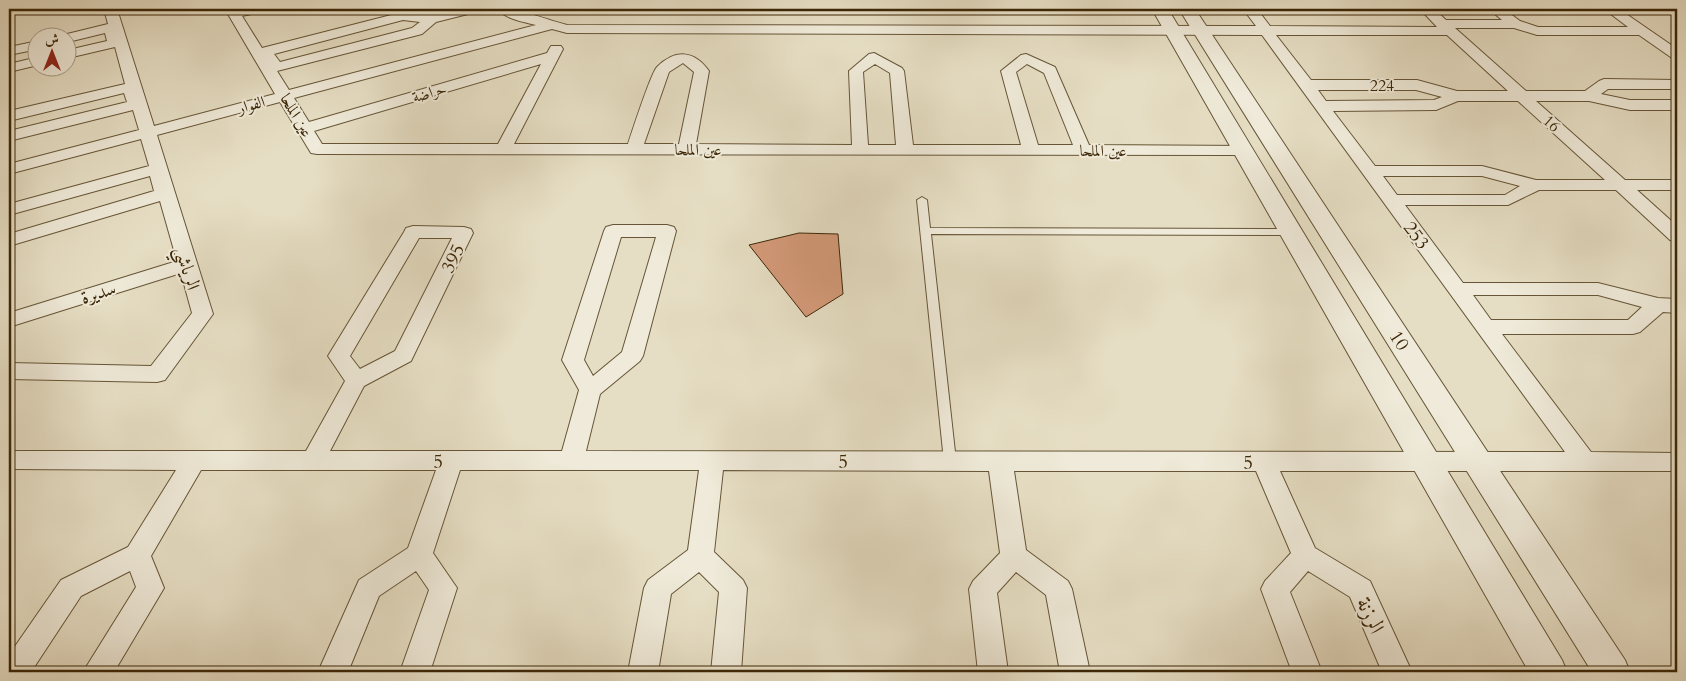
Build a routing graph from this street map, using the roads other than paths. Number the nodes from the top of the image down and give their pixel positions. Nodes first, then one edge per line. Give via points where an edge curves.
1 (110, 9) edge
2 (231, 9) edge
3 (238, 9) edge
4 (256, 9) edge
5 (471, 9) edge
6 (504, 9) edge
7 (1160, 9) edge
8 (1187, 9) edge
9 (1250, 9) edge
10 (1426, 9) edge
11 (1496, 9) edge
12 (1611, 9) edge
13 (432, 19) junction
14 (1515, 24) junction
15 (551, 25) junction
16 (1446, 27) junction
17 (567, 29) junction
18 (691, 30) junction
19 (875, 30) junction
20 (1266, 31) junction
21 (1643, 31) junction
22 (1174, 32) junction
23 (1202, 32) junction
24 (78, 36) edge
25 (1022, 44) junction
26 (28, 47) edge
27 (9, 51) edge
28 (78, 52) edge
29 (1677, 55) edge
30 (552, 56) junction
31 (684, 57) junction
32 (874, 57) junction
33 (28, 63) edge
34 (9, 68) edge
35 (1677, 84) edge
36 (1306, 85) junction
37 (286, 95) junction
38 (1456, 96) junction
39 (1522, 96) junction
40 (1589, 96) junction
41 (1677, 105) edge
42 (1322, 106) junction
43 (9, 116) edge
44 (306, 128) junction
45 (147, 132) junction
46 (9, 136) edge
47 (504, 148) junction
48 (635, 148) junction
49 (687, 148) junction
50 (860, 149) junction
51 (906, 149) junction
52 (1031, 150) junction
53 (1083, 150) junction
54 (1243, 150) junction
55 (9, 168) edge
56 (1370, 171) junction
57 (1536, 185) junction
58 (1620, 185) junction
59 (1677, 185) edge
60 (922, 200) dead end
61 (1391, 200) junction
62 (9, 210) edge
63 (926, 231) junction
64 (1291, 232) junction
65 (1677, 236) edge
66 (9, 240) edge
67 (186, 264) junction
68 (1457, 289) junction
69 (1668, 306) edge
70 (9, 320) edge
71 (1485, 327) junction
72 (9, 371) edge
73 (356, 381) junction
74 (590, 390) junction
75 (9, 460) edge
76 (194, 461) junction
77 (313, 461) junction
78 (452, 461) junction
79 (572, 461) junction
80 (712, 461) junction
81 (950, 461) junction
82 (1000, 461) junction
83 (1264, 462) junction
84 (1426, 462) junction
85 (1477, 462) junction
86 (1585, 462) junction
87 (1677, 462) edge
88 (137, 555) junction
89 (420, 555) junction
90 (700, 556) junction
91 (1014, 556) junction
92 (1305, 556) junction
93 (14, 672) edge
94 (98, 672) edge
95 (333, 672) edge
96 (415, 672) edge
97 (643, 672) edge
98 (726, 672) edge
99 (993, 672) edge
100 (1075, 672) edge
101 (1307, 672) edge
102 (1397, 672) edge
103 (1549, 672) edge
104 (1612, 672) edge

1 - 45 street, الرياشي
2 - 37 street, عين الملحا
3 - 4 street via 241,12
5 - 13 street
6 - 15 street
7 - 22 street, 10
8 - 23 street, 10
9 - 20 street, 253
10 - 16 street, 16
11 - 14 street
12 - 21 street
13 - 13 street via 403,16 265,52 276,67 417,31
14 - 16 street
14 - 21 street via 1537,31
15 - 17 street
15 - 37 street, الفوار
16 - 20 street
16 - 39 street, 16
17 - 18 street
17 - 30 street
18 - 19 street
18 - 31 street
19 - 25 street
19 - 32 street
20 - 23 street
20 - 36 street, 253
21 - 29 street
22 - 23 street
22 - 25 street
22 - 54 street, 10
23 - 85 street, 10
24 - 28 street via 110,28 116,43
25 - 52 street via 1008,70
25 - 53 street via 1050,70
26 - 27 street
30 - 44 street, حراضة
30 - 47 street
31 - 48 street via 662,70
31 - 49 street via 702,71
32 - 50 street via 856,71
32 - 51 street via 897,71
33 - 34 street
35 - 40 street, 224 via 1604,84
36 - 38 street, 224 via 1417,85
36 - 42 street, 253
37 - 44 street, عين الملحا
37 - 45 street, الفوار
38 - 39 street, 224
38 - 42 street, 224 via 1436,105
39 - 40 street, 224
39 - 58 street, 16
40 - 41 street, 224 via 1630,105
42 - 56 street, 253
43 - 46 street via 130,87 135,105
44 - 47 street, عين الملحا via 317,149
45 - 55 street, الفوار
45 - 67 street, الرياشي
47 - 48 street, عين الملحا
48 - 49 street, عين الملحا
49 - 50 street, عين الملحا
50 - 51 street, عين الملحا
51 - 52 street, عين الملحا
52 - 53 street, عين الملحا
53 - 54 street, عين الملحا
54 - 64 street, 10
56 - 57 street via 1482,171
56 - 61 street, 253
57 - 58 street
57 - 61 street via 1508,200
58 - 59 street
58 - 65 street, 16
60 - 63 lane
61 - 68 street, 253
62 - 66 street via 156,169 164,194
63 - 64 lane
63 - 81 lane
64 - 84 street, 10
67 - 70 street, سديرة
67 - 72 street, الرياشي via 203,314 156,374
68 - 69 street via 1598,289
68 - 71 street, 253
69 - 71 street via 1632,327
71 - 86 street, 253
73 - 73 street, 395 via 403,356 464,233 413,232 339,356
73 - 77 street
74 - 74 street via 632,356 667,231 613,231 573,360
74 - 79 street
75 - 76 street, 5
76 - 77 street, 5
76 - 88 street
77 - 78 street, 5
78 - 79 street, 5
78 - 89 street
79 - 80 street, 5
80 - 81 street, 5
80 - 90 street
81 - 82 street, 5
82 - 83 street, 5
82 - 91 street
83 - 84 street, 5
83 - 92 street
84 - 85 street, 5
84 - 103 street, 10
85 - 86 street, 5
85 - 104 street, 10
86 - 87 street, 5
88 - 93 street via 71,588
88 - 94 street via 150,588
89 - 95 street via 369,588
89 - 96 street via 443,588
90 - 97 street via 658,588
90 - 98 street via 733,588
91 - 99 street via 983,589
91 - 100 street via 1058,589
92 - 101 street via 1276,589
92 - 102 street, الرزنة via 1360,589

